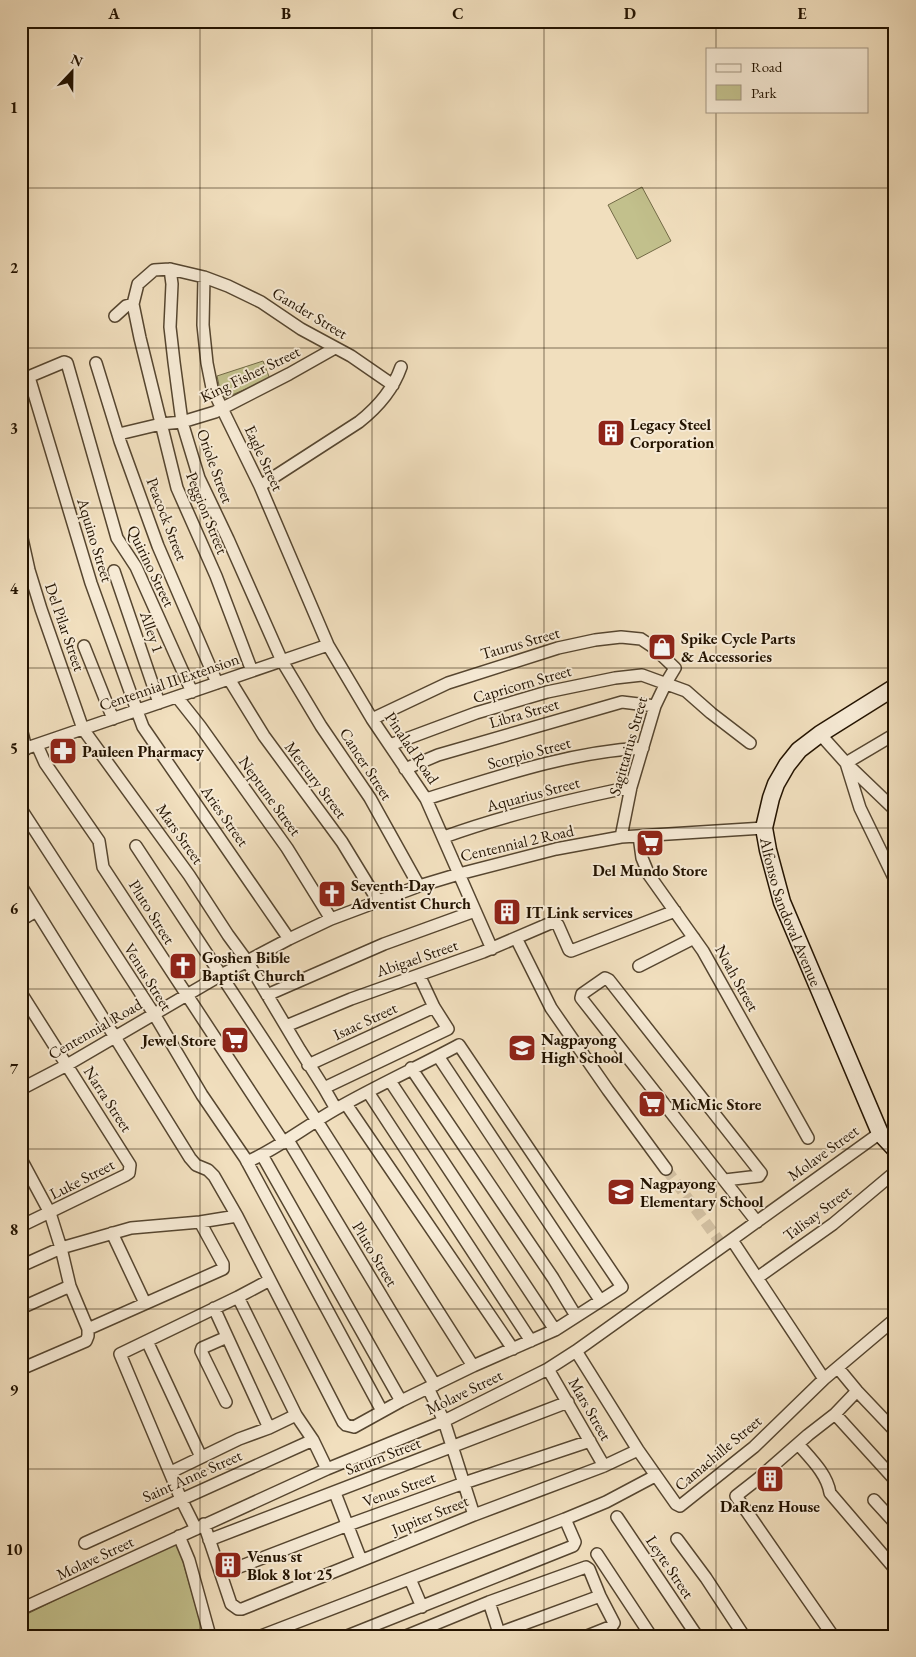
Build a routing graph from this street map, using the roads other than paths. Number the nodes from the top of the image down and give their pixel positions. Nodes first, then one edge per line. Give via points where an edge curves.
1 (170, 269) junction
2 (204, 277) junction
3 (133, 304) junction
4 (115, 316) dead end
5 (335, 348) junction
6 (96, 362) dead end
7 (401, 367) dead end
8 (25, 378) edge
9 (393, 386) junction
10 (222, 409) junction
11 (182, 422) junction
12 (161, 424) junction
13 (119, 434) junction
14 (260, 486) junction
15 (21, 534) edge
16 (114, 571) dead end
17 (328, 645) junction
18 (84, 646) dead end
19 (282, 661) junction
20 (675, 668) joint
21 (252, 671) junction
22 (229, 679) junction
23 (217, 683) junction
24 (666, 683) junction
25 (895, 687) edge
26 (192, 692) junction
27 (177, 697) junction
28 (159, 703) junction
29 (655, 706) junction
30 (136, 711) junction
31 (112, 719) junction
32 (372, 719) junction
33 (21, 728) edge
34 (83, 729) junction
35 (820, 734) junction
36 (895, 734) edge
37 (750, 744) dead end
38 (390, 745) junction
39 (28, 748) edge
40 (642, 748) junction
41 (846, 763) junction
42 (405, 768) junction
43 (631, 787) junction
44 (426, 799) junction
45 (21, 809) edge
46 (895, 810) edge
47 (764, 828) junction
48 (639, 836) junction
49 (444, 837) junction
50 (622, 837) junction
51 (136, 846) dead end
52 (458, 874) junction
53 (895, 880) edge
54 (21, 886) edge
55 (418, 886) junction
56 (378, 901) junction
57 (36, 911) junction
58 (675, 911) junction
59 (475, 912) junction
60 (331, 919) junction
61 (21, 920) edge
62 (289, 938) junction
63 (516, 938) junction
64 (694, 938) junction
65 (492, 949) junction
66 (247, 960) junction
67 (639, 966) dead end
68 (221, 975) junction
69 (419, 975) junction
70 (21, 993) edge
71 (188, 994) junction
72 (267, 994) junction
73 (434, 1007) junction
74 (154, 1014) junction
75 (286, 1026) junction
76 (116, 1037) junction
77 (438, 1056) junction
78 (67, 1065) junction
79 (308, 1065) junction
80 (411, 1068) junction
81 (390, 1082) junction
82 (324, 1088) junction
83 (21, 1089) edge
84 (368, 1092) junction
85 (341, 1107) junction
86 (317, 1121) junction
87 (880, 1133) junction
88 (808, 1138) dead end
89 (286, 1141) junction
90 (895, 1149) edge
91 (262, 1155) junction
92 (21, 1159) edge
93 (247, 1162) junction
94 (666, 1169) tunnel mouth
95 (129, 1172) joint
96 (895, 1172) edge
97 (725, 1180) junction
98 (50, 1213) junction
99 (236, 1216) junction
100 (200, 1222) junction
101 (757, 1222) junction
102 (21, 1226) edge
103 (112, 1233) junction
104 (725, 1243) junction
105 (61, 1248) junction
106 (21, 1266) edge
107 (757, 1278) junction
108 (270, 1280) junction
109 (70, 1286) junction
110 (238, 1297) junction
111 (600, 1300) junction
112 (145, 1303) junction
113 (21, 1308) edge
114 (214, 1308) junction
115 (576, 1316) junction
116 (895, 1319) edge
117 (88, 1329) junction
118 (555, 1330) junction
119 (227, 1337) junction
120 (147, 1341) junction
121 (531, 1341) junction
122 (513, 1349) junction
123 (576, 1351) junction
124 (474, 1366) junction
125 (21, 1368) edge
126 (838, 1368) junction
127 (548, 1369) junction
128 (824, 1379) junction
129 (431, 1386) junction
130 (857, 1391) junction
131 (401, 1401) junction
132 (226, 1402) dead end
133 (568, 1402) junction
134 (382, 1410) junction
135 (835, 1414) junction
136 (296, 1415) junction
137 (444, 1421) junction
138 (269, 1428) junction
139 (895, 1431) edge
140 (312, 1440) junction
141 (590, 1441) junction
142 (798, 1444) junction
143 (452, 1447) junction
144 (638, 1450) junction
145 (200, 1457) junction
146 (604, 1466) junction
147 (327, 1469) junction
148 (171, 1472) junction
149 (655, 1476) junction
150 (895, 1480) edge
151 (464, 1483) junction
152 (335, 1493) junction
153 (181, 1499) junction
154 (874, 1500) dead end
155 (474, 1515) junction
156 (617, 1517) dead end
157 (565, 1519) junction
158 (895, 1523) edge
159 (348, 1525) junction
160 (200, 1527) junction
161 (178, 1536) junction
162 (677, 1538) dead end
163 (209, 1540) junction
164 (85, 1543) dead end
165 (597, 1554) dead end
166 (361, 1560) junction
167 (895, 1569) edge
168 (221, 1574) junction
169 (410, 1579) junction
170 (600, 1596) junction
171 (489, 1602) junction
172 (422, 1607) junction
173 (21, 1609) edge
174 (602, 1633) edge
175 (497, 1635) edge
176 (210, 1636) edge
177 (261, 1636) edge
178 (347, 1636) edge
179 (406, 1636) edge
180 (587, 1636) edge
181 (652, 1636) edge
182 (697, 1636) edge
183 (744, 1636) edge
184 (833, 1636) edge

1 - 2 street, Gander Street
1 - 3 street via 149,273 138,284
1 - 11 street, Oriole Street via 170,327
2 - 5 street, Gander Street via 261,302
2 - 10 street, Eagle Street via 203,324 207,363 212,388
3 - 4 street
3 - 12 street, Peggion Street
5 - 9 street, Gander Street
5 - 10 street, King Fisher Street
6 - 13 street, Peacock Street
7 - 9 street
8 - 26 street, Quirino Street via 67,363 117,538 136,567
8 - 30 street, Aquino Street via 91,584
9 - 14 street via 372,412 359,422
10 - 11 street, King Fisher Street
10 - 14 street, Eagle Street
11 - 12 street, King Fisher Street
11 - 19 street, Oriole Street via 199,478
12 - 13 street, King Fisher Street
12 - 21 street, Peggion Street via 177,488 216,576
13 - 23 street, Peacock Street via 158,546
14 - 17 street, Eagle Street
15 - 34 street, Del Pilar Street via 39,602
16 - 28 street, Alley 1
17 - 19 street, Centennial II Extension
17 - 32 street, Pinalad Road
18 - 31 street
19 - 21 street, Centennial II Extension
19 - 55 street, Cancer Street via 370,798
20 - 24 street, Sagittarius Street
20 - 32 street, Taurus Street via 641,639 595,640 558,648 448,683
21 - 22 street, Centennial II Extension
22 - 23 street, Centennial II Extension
22 - 56 street, Mercury Street via 264,736 342,842
23 - 26 street, Centennial II Extension
24 - 29 street, Sagittarius Street
24 - 37 street, Capricorn Street via 686,691
24 - 38 street, Capricorn Street via 642,674 547,692 476,713
25 - 35 main road, Alfonso Sandoval Avenue
26 - 27 street, Centennial II Extension
27 - 28 street, Centennial II Extension
27 - 60 street, Neptune Street via 288,848
28 - 30 street, Centennial II Extension
29 - 40 street, Sagittarius Street
29 - 42 street, Libra Street via 622,702 438,755
30 - 31 street, Centennial II Extension
30 - 62 street, Aries Street via 143,727
31 - 34 street, Centennial II Extension
32 - 38 street, Pinalad Road
33 - 39 street, Pluto Street
34 - 39 street, Centennial II Extension
34 - 66 street, Mars Street
35 - 41 street
35 - 47 main road, Alfonso Sandoval Avenue via 799,750 787,765 776,784
36 - 41 street
38 - 42 street, Pinalad Road
39 - 71 street, Pluto Street via 45,762 99,841 103,867
40 - 43 street, Sagittarius Street
40 - 44 street, Scorpio Street via 588,754
41 - 46 street
41 - 53 street via 860,808
42 - 44 street, Pinalad Road
43 - 49 street, Aquarius Street via 551,805
43 - 50 street, Sagittarius Street
44 - 49 street, Pinalad Road
45 - 74 street, Venus Street
47 - 48 street, Centennial 2 Road
47 - 87 main road, Alfonso Sandoval Avenue via 782,902
48 - 50 street, Centennial 2 Road
48 - 58 street, Noah Street via 642,858 649,875
49 - 52 street, Pinalad Road
50 - 52 street, Centennial 2 Road via 556,849
51 - 68 street
52 - 55 street, Centennial 2 Road
52 - 59 street, Pinalad Road
54 - 57 street
55 - 56 street, Centennial 2 Road
56 - 60 street, Centennial 2 Road
57 - 61 street
57 - 76 street
58 - 63 street, Abigael Street via 572,951 558,925 553,922
58 - 64 street, Noah Street
59 - 65 street, Pinalad Road
59 - 72 street via 384,944
60 - 62 street, Centennial 2 Road
62 - 66 street, Centennial Road
63 - 65 street, Abigael Street
63 - 94 street via 551,1008
64 - 67 street
64 - 88 street, Noah Street
65 - 69 street, Abigael Street
66 - 68 street, Centennial Road
66 - 72 street, Mars Street
68 - 71 street, Centennial Road
68 - 86 street
69 - 73 street
69 - 75 street, Abigael Street
70 - 78 street, Narra Street
71 - 74 street, Centennial Road
71 - 89 street, Pluto Street
72 - 75 street, Mars Street
73 - 79 street, Isaac Street
73 - 82 street via 448,1028
74 - 76 street, Centennial Road
74 - 93 street, Venus Street
75 - 79 street, Mars Street
76 - 78 street, Centennial Road
76 - 99 street via 190,1158 214,1176
77 - 80 street
77 - 111 street
77 - 111 street via 459,1045 622,1287
78 - 83 street, Centennial Road
78 - 95 street, Narra Street via 128,1160
79 - 82 street, Mars Street
80 - 81 street
80 - 115 street
81 - 84 street
81 - 118 street
82 - 85 street, Mars Street
84 - 85 street
84 - 121 street
85 - 86 street
85 - 122 street, Mars Street
86 - 89 street
86 - 124 street
87 - 90 main road, Alfonso Sandoval Avenue
87 - 101 street, Molave Street
89 - 91 street
89 - 129 street, Pluto Street
91 - 93 street
91 - 131 street
92 - 98 street
93 - 134 street, Venus Street
95 - 98 street, Luke Street
96 - 107 street, Talisay Street via 834,1224
97 - 97 street via 581,998 605,978 761,1173 759,1176
97 - 101 street
98 - 102 street, Luke Street
98 - 105 street
99 - 100 street
99 - 108 street
100 - 103 street via 130,1228
100 - 112 street via 223,1269
101 - 104 street, Molave Street
103 - 105 street
103 - 112 street
104 - 107 street
104 - 123 street, Molave Street
105 - 106 street
105 - 109 street
107 - 128 street
108 - 110 street
108 - 134 street via 343,1422 354,1426
109 - 113 street
109 - 117 street
110 - 114 street
110 - 136 street
111 - 115 street
112 - 117 street
114 - 119 street
114 - 120 street
115 - 118 street
116 - 126 street, Camachille Street
117 - 125 street via 86,1341
118 - 121 street
119 - 132 street via 201,1351
119 - 138 street
120 - 145 street
120 - 148 street via 120,1356
121 - 122 street
122 - 124 street
123 - 127 street, Molave Street
123 - 144 street, Camachille Street
124 - 129 street
126 - 128 street, Camachille Street
126 - 130 street
127 - 133 street, Mars Street
127 - 137 street, Molave Street
128 - 149 street, Camachille Street via 754,1447 680,1506
129 - 131 street
129 - 137 street
130 - 135 street
130 - 139 street
131 - 134 street
133 - 141 street, Mars Street
133 - 143 street, Saturn Street
135 - 142 street
135 - 150 street
136 - 138 street
136 - 140 street
137 - 143 street
137 - 147 street, Molave Street
138 - 145 street
140 - 147 street
140 - 153 street, Saint Anne Street
141 - 146 street, Mars Street
141 - 151 street, Venus Street
142 - 167 street via 821,1471 830,1493
142 - 184 street via 736,1496
143 - 151 street
143 - 152 street, Saturn Street
144 - 146 street, Jupiter Street
144 - 149 street, Camachille Street
145 - 148 street
146 - 155 street, Jupiter Street
147 - 160 street, Molave Street
148 - 153 street
149 - 157 street
151 - 155 street
151 - 159 street, Venus Street
152 - 159 street
152 - 163 street, Saturn Street
153 - 160 street
153 - 164 street, Saint Anne Street
154 - 158 street
155 - 166 street, Jupiter Street
156 - 182 street, Leyte Street
157 - 169 street
157 - 172 street via 575,1542 573,1546
159 - 166 street
159 - 168 street, Venus Street
160 - 161 street, Molave Street
160 - 163 street
161 - 173 street, Molave Street
161 - 176 street via 189,1560
162 - 183 street
163 - 168 street
165 - 181 street
166 - 168 street, Jupiter Street via 242,1609 234,1607
169 - 172 street
169 - 177 street
170 - 171 street via 586,1567
170 - 174 street via 614,1623
170 - 175 street
171 - 175 street
171 - 179 street
172 - 178 street
174 - 180 street

